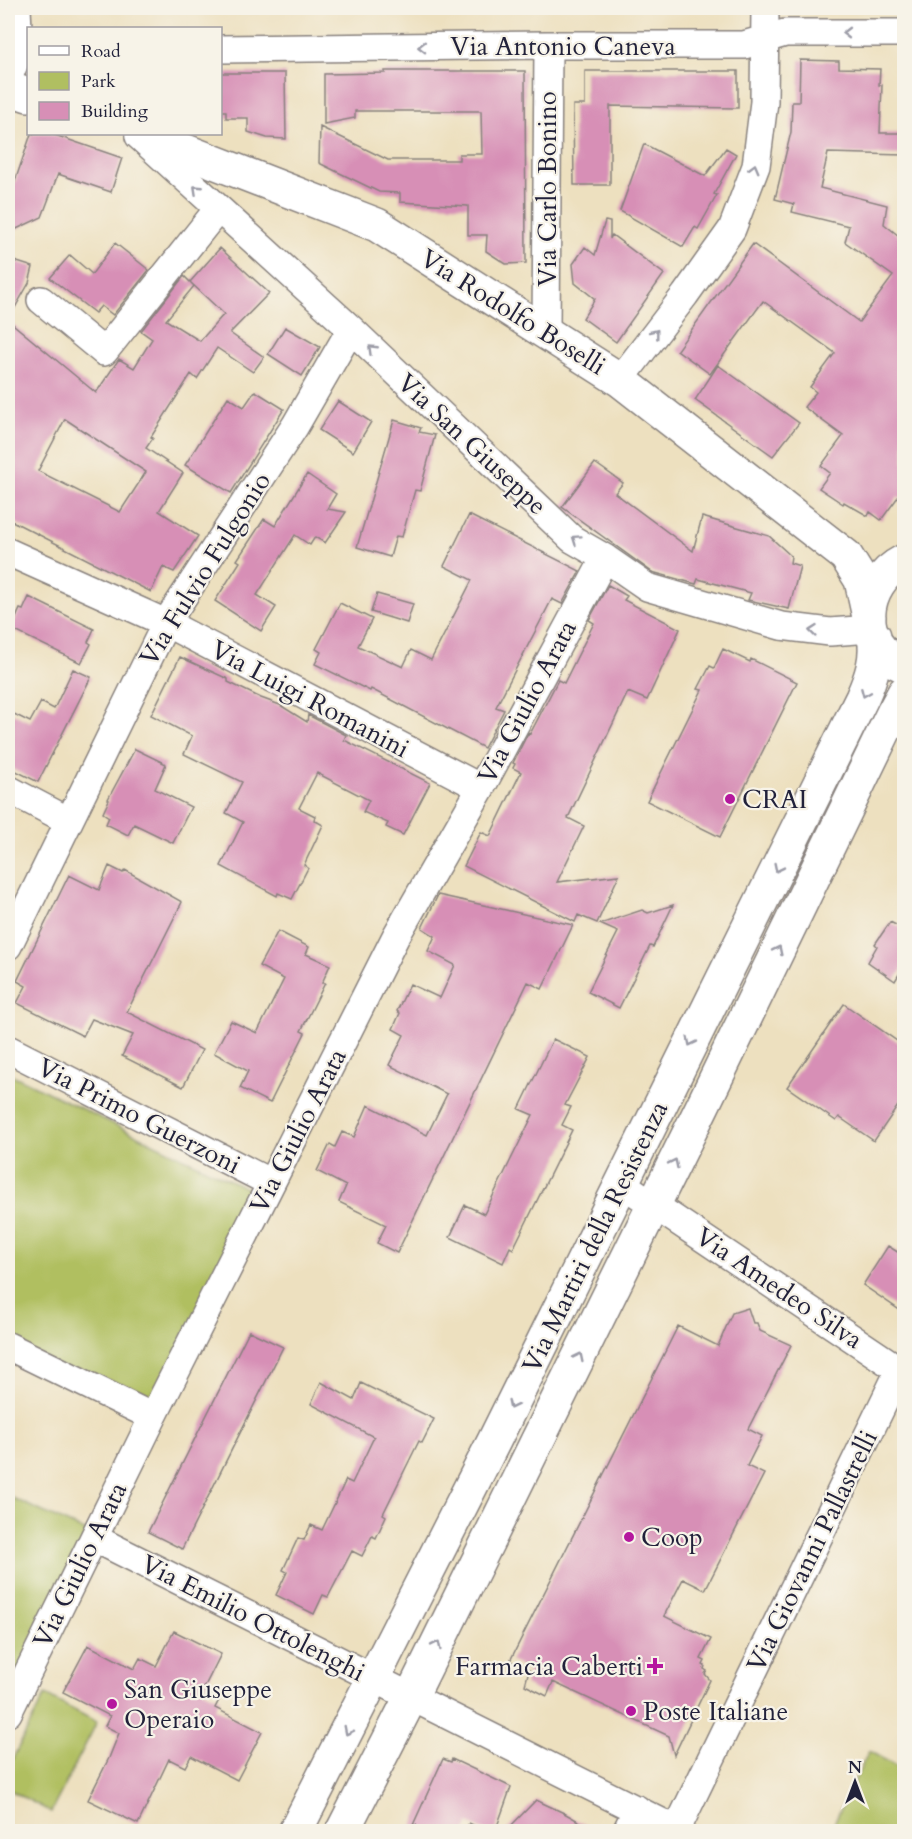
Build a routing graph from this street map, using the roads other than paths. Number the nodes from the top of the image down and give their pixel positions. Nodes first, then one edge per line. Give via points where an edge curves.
1 (17, 8) edge
2 (765, 8) edge
3 (904, 33) edge
4 (765, 39) junction
5 (548, 45) junction
6 (222, 49) edge
7 (24, 52) edge
8 (8, 79) edge
9 (8, 88) edge
10 (27, 95) edge
11 (137, 135) edge
12 (145, 135) edge
13 (218, 209) junction
14 (41, 300) dead end
15 (351, 329) junction
16 (546, 333) junction
17 (620, 380) junction
18 (8, 552) edge
19 (846, 556) junction
20 (605, 558) junction
21 (904, 560) edge
22 (166, 623) junction
23 (872, 628) junction
24 (904, 666) edge
25 (904, 693) edge
26 (481, 788) junction
27 (8, 789) edge
28 (69, 821) junction
29 (8, 946) edge
30 (730, 965) junction
31 (762, 981) junction
32 (8, 1049) edge
33 (271, 1183) junction
34 (621, 1183) junction
35 (654, 1204) junction
36 (8, 1346) edge
37 (902, 1371) edge
38 (153, 1417) junction
39 (94, 1538) junction
40 (374, 1678) junction
41 (411, 1697) junction
42 (8, 1713) edge
43 (631, 1820) edge
44 (679, 1830) edge
45 (295, 1832) edge
46 (342, 1832) edge

1 - 7 street
2 - 4 street
3 -> 4 street, Via Antonio Caneva via 785,33
4 - 5 street, Via Antonio Caneva via 744,45
17 -> 4 street via 732,229 756,166 764,102
5 -> 6 street, Via Antonio Caneva
5 - 16 street, Via Carlo Bonino
7 - 8 street
9 - 10 street
13 -> 11 street, Via San Giuseppe
12 - 16 street, Via Rodolfo Boselli via 377,225
13 - 14 street via 104,352
13 - 15 street, Via San Giuseppe
20 -> 15 street, Via San Giuseppe via 572,538
15 - 22 street, Via Fulvio Fulgonio via 295,426
16 - 17 street, Via Rodolfo Boselli
17 - 19 street, Via Rodolfo Boselli
18 - 22 street, Via Luigi Romanini
19 - 21 street
19 - 23 street, Via Rodolfo Boselli via 861,580
23 -> 20 street, Via San Giuseppe via 830,632 781,626 647,587
20 - 26 street, Via Giulio Arata
21 - 23 street via 876,586 871,598
22 - 26 street, Via Luigi Romanini
22 - 28 street, Via Fulvio Fulgonio
23 - 24 street via 889,657
23 -> 30 street, Via Martiri della Resistenza via 874,665 862,698
31 -> 25 street, Via Martiri della Resistenza
26 - 33 street, Via Giulio Arata via 396,936
27 - 28 street
28 - 29 street, Via Fulvio Fulgonio
30 - 31 street
30 -> 34 street, Via Martiri della Resistenza
35 -> 31 street, Via Martiri della Resistenza
32 - 33 street, Via Primo Guerzoni
33 - 38 street, Via Giulio Arata
34 - 35 street, Via Amedeo Silva
34 -> 40 street, Via Martiri della Resistenza
35 - 37 street, Via Amedeo Silva
41 -> 35 street, Via Martiri della Resistenza
36 - 38 street
37 - 44 street, Via Giovanni Pallastrelli
38 - 39 street, Via Giulio Arata
39 - 40 street, Via Emilio Ottolenghi
39 - 42 street, Via Giulio Arata
40 - 41 street, Via Emilio Ottolenghi
40 -> 45 street, Via Martiri della Resistenza
41 - 43 street, Via Emilio Ottolenghi
41 - 46 street, Via Martiri della Resistenza
43 - 44 street, Via Emilio Ottolenghi

